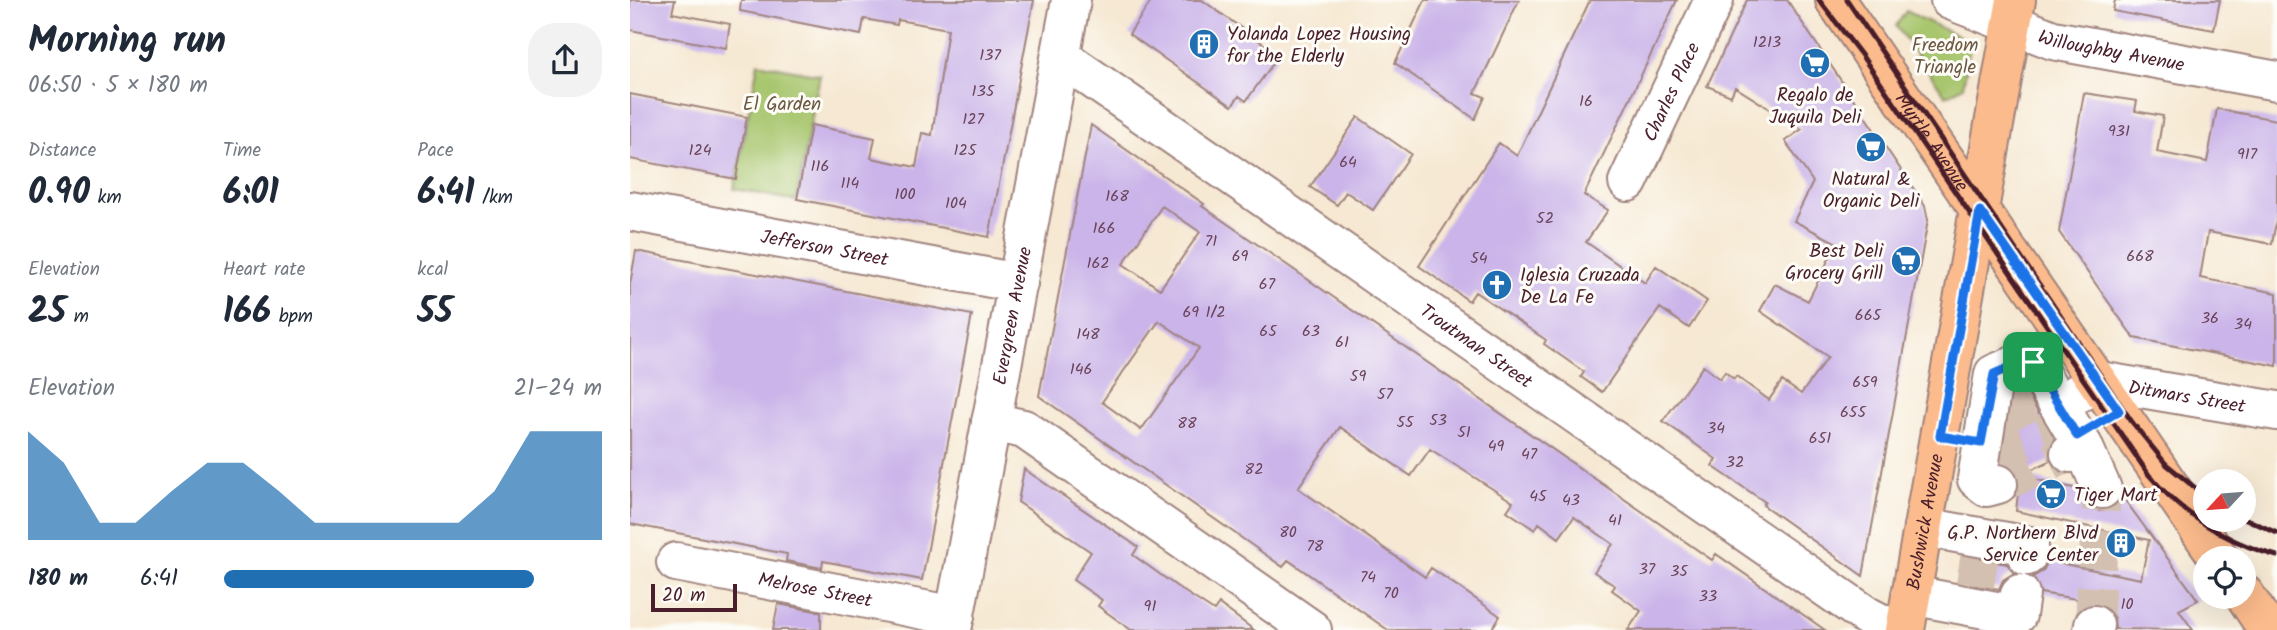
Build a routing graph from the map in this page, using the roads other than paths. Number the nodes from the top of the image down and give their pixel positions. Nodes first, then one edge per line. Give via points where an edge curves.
1 (1071, 0) edge
2 (1714, 0) edge
3 (1835, 0) edge
4 (1950, 0) edge
5 (2015, 13) edge
6 (1062, 57) junction
7 (2277, 81) edge
8 (1628, 182) dead end
9 (630, 211) edge
10 (1980, 211) junction
11 (1018, 283) junction
12 (2069, 338) junction
13 (1952, 367) junction
14 (2109, 396) junction
15 (2277, 411) edge
16 (2027, 416) junction
17 (991, 422) junction
18 (1940, 436) junction
19 (2102, 489) dead end
20 (1923, 527) junction
21 (2211, 546) edge
22 (2001, 547) dead end
23 (676, 562) dead end
24 (1999, 605) edge
25 (2254, 609) edge
26 (1908, 613) edge
27 (954, 623) edge
28 (1312, 630) edge
29 (1894, 630) edge
30 (2268, 630) edge

1 - 6 street, Evergreen Avenue
2 - 8 street, Charles Place
3 - 10 main road, Myrtle Avenue
4 - 5 street, Willoughby Avenue
5 - 7 street, Willoughby Avenue via 2053,40
5 - 10 main road, Bushwick Avenue
6 - 11 street, Evergreen Avenue
6 - 29 street, Troutman Street via 1867,616
9 - 11 street, Jefferson Street
10 - 12 main road, Myrtle Avenue
10 - 13 main road, Bushwick Avenue
11 - 17 street, Evergreen Avenue
12 - 14 main road, Myrtle Avenue
12 - 16 street
13 - 16 street
13 - 18 main road, Bushwick Avenue
14 - 15 street, Ditmars Street
14 - 16 street
14 - 21 main road, Myrtle Avenue
16 - 18 street
16 - 19 street
17 - 27 street, Evergreen Avenue
17 - 28 street via 1024,429
18 - 20 main road, Bushwick Avenue
20 - 22 street
20 - 26 main road, Bushwick Avenue
23 - 27 street, Melrose Street
24 - 26 street
25 - 30 main road

